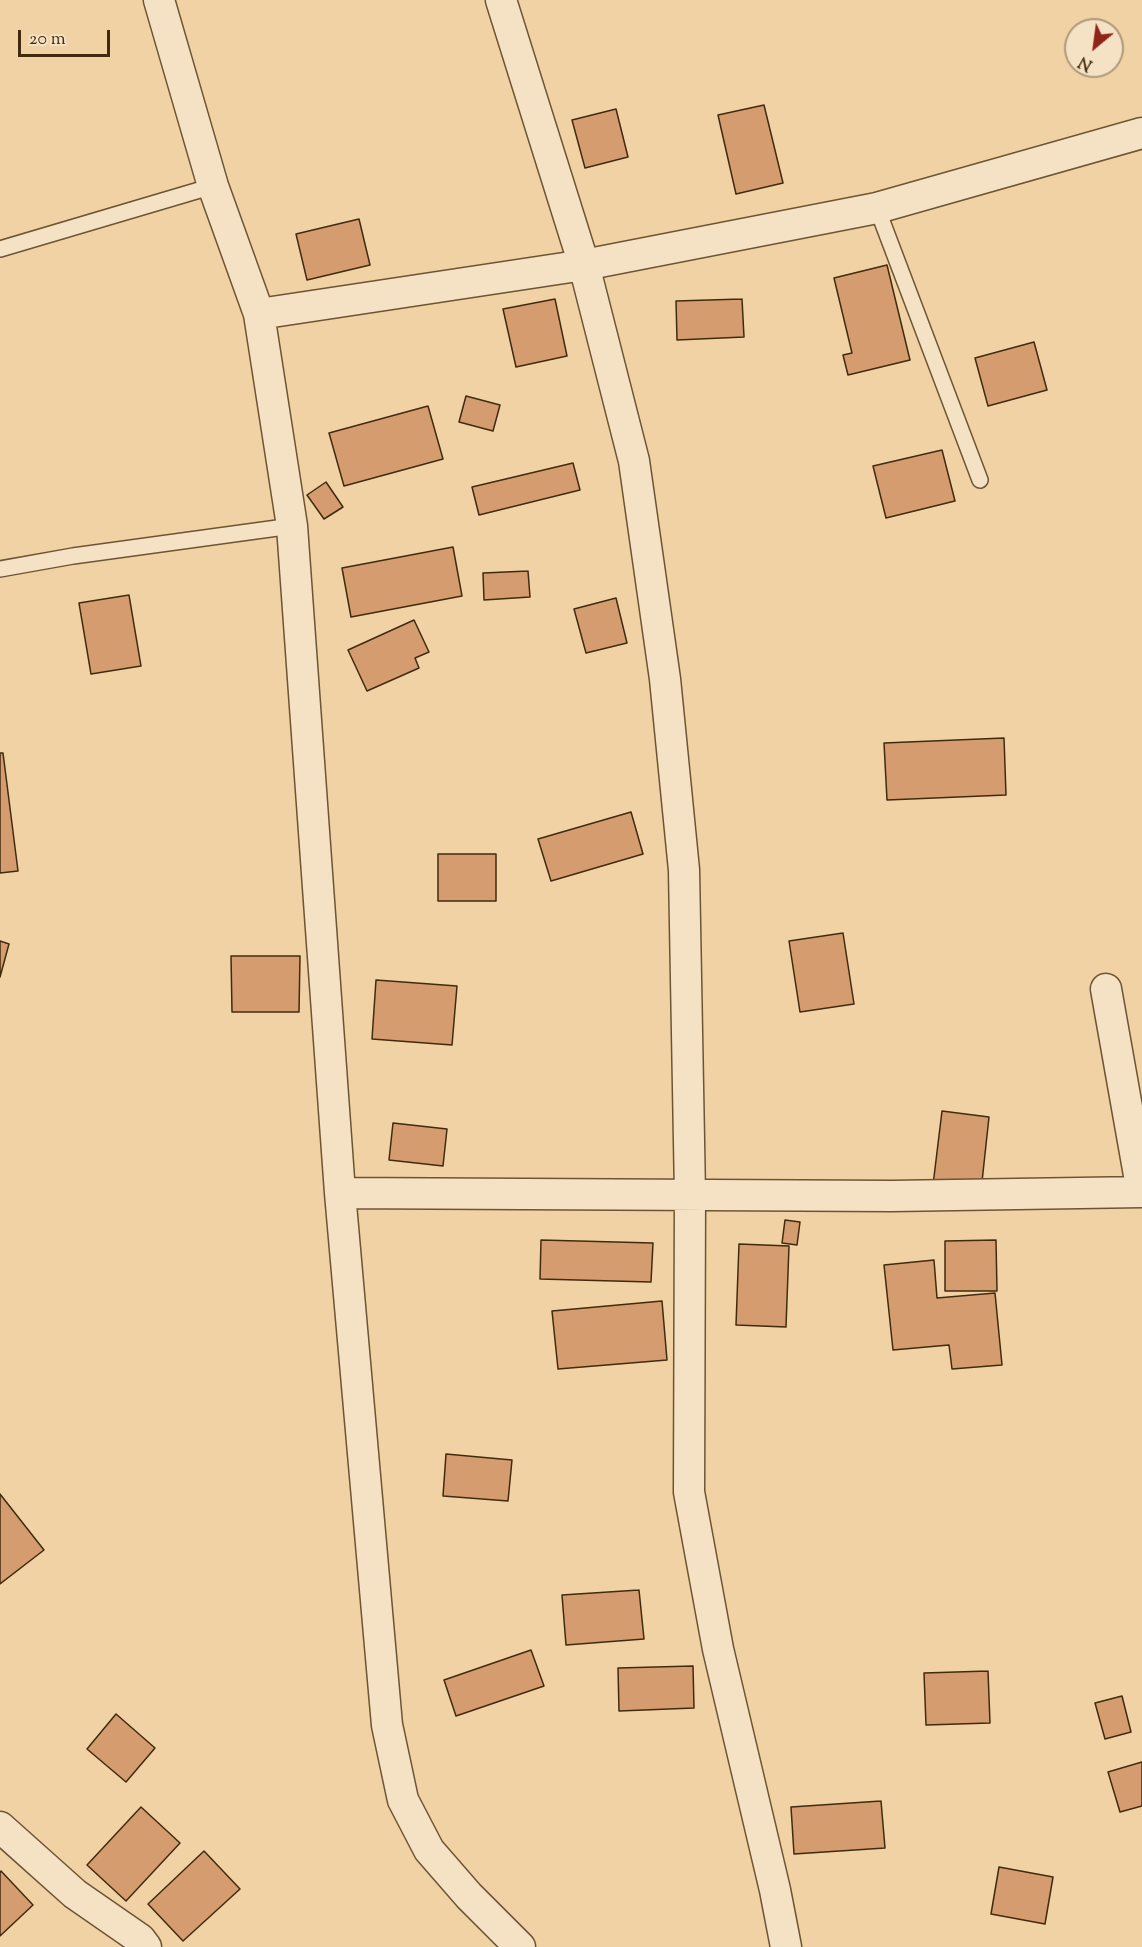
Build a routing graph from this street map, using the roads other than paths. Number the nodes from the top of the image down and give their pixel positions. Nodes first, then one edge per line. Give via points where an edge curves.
1 (159, 0) edge
2 (501, 0) edge
3 (1142, 133) edge
4 (213, 186) junction
5 (877, 208) junction
6 (0, 249) edge
7 (584, 265) junction
8 (259, 314) junction
9 (980, 480) dead end
10 (292, 526) junction
11 (0, 568) edge
12 (1106, 989) dead end
13 (1142, 1192) edge
14 (340, 1193) junction
15 (690, 1195) junction
16 (0, 1827) edge
17 (146, 1947) edge
18 (520, 1947) edge
19 (786, 1947) edge

1 - 4 street
2 - 7 street
3 - 5 street
4 - 6 lane
4 - 8 street
5 - 7 street
5 - 9 lane
7 - 8 street
7 - 15 street via 634,461 665,679 684,870
8 - 10 street
10 - 11 lane
10 - 14 street
12 - 13 street
13 - 15 street
14 - 15 street
14 - 18 street via 387,1725 403,1800 429,1850
15 - 19 street via 689,1492 718,1649
16 - 17 street via 75,1894

